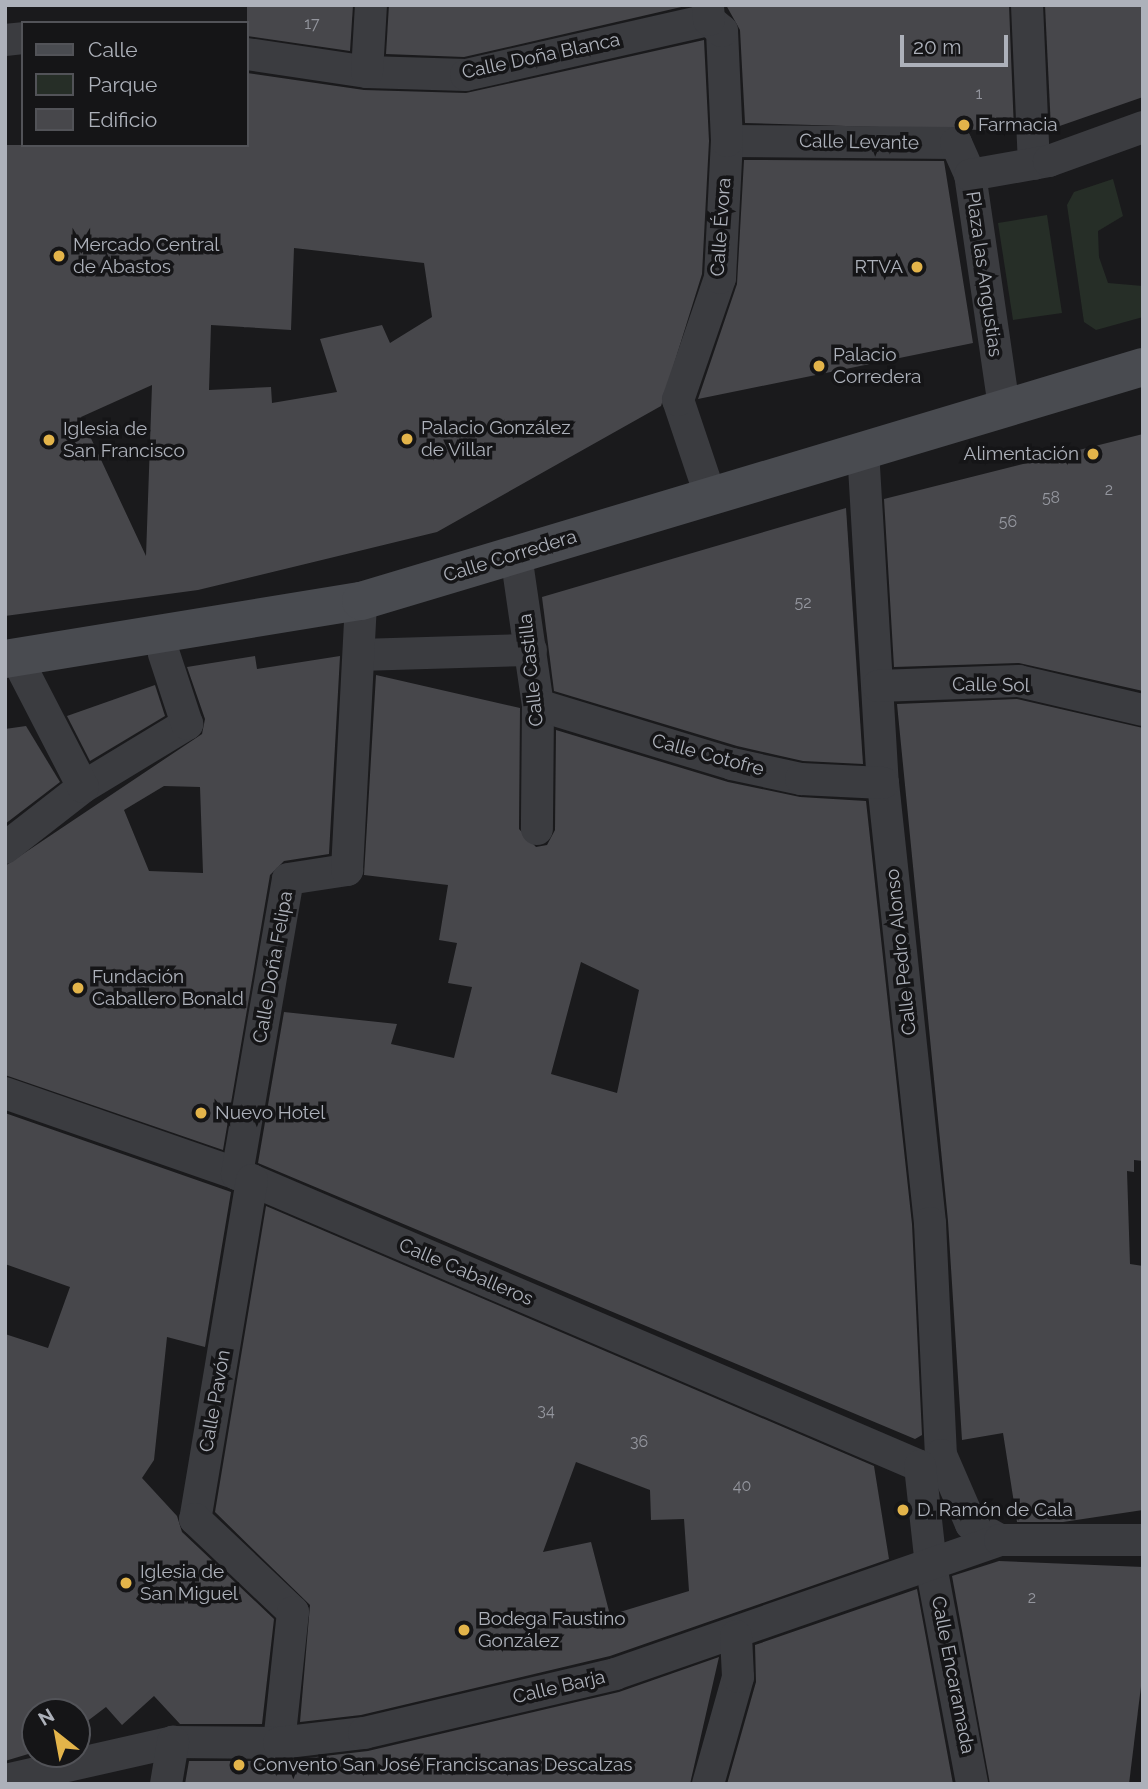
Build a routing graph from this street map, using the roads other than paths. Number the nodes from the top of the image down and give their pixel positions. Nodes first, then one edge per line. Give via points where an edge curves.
1 (371, 5) edge
2 (1027, 5) edge
3 (709, 13) edge
4 (248, 54) edge
5 (367, 72) junction
6 (1143, 127) edge
7 (727, 141) junction
8 (1034, 164) junction
9 (970, 175) junction
10 (1143, 367) edge
11 (1004, 407) junction
12 (863, 450) junction
13 (707, 486) dead end
14 (516, 555) junction
15 (361, 601) junction
16 (531, 650) junction
17 (164, 654) dead end
18 (359, 655) junction
19 (14, 665) edge
20 (878, 686) junction
21 (538, 705) junction
22 (1143, 710) edge
23 (883, 783) junction
24 (83, 787) junction
25 (537, 828) dead end
26 (5, 848) edge
27 (5, 1093) edge
28 (244, 1177) junction
29 (931, 1461) junction
30 (1000, 1540) junction
31 (1143, 1540) edge
32 (931, 1566) junction
33 (736, 1636) junction
34 (173, 1742) junction
35 (279, 1743) junction
36 (5, 1780) edge
37 (166, 1784) edge
38 (708, 1784) edge
39 (972, 1784) edge

1 - 5 street
2 - 8 street
3 - 5 street, Calle Doña Blanca via 466,75
3 - 7 street, Calle Évora via 722,31
4 - 5 street, Calle Doña Blanca
6 - 8 street, Plaza las Angustias
7 - 9 street, Calle Levante via 956,143
7 - 13 street, Calle Évora via 720,278 678,400
8 - 9 street, Plaza las Angustias
9 - 11 street, Plaza las Angustias
10 - 11 street
11 - 12 street, Calle Corredera
12 - 14 street, Calle Corredera
12 - 20 street, Calle Pedro Alonso
14 - 15 street, Calle Corredera
14 - 16 street, Calle Castilla
15 - 18 street, Calle Doña Felipa
15 - 19 street, Calle Corredera
16 - 18 street
16 - 21 street, Calle Castilla
17 - 24 street via 187,724
18 - 28 street, Calle Doña Felipa via 347,870 288,878
19 - 24 street
20 - 22 street, Calle Sol via 1019,681
20 - 23 street, Calle Pedro Alonso
21 - 23 street, Calle Cotofre via 733,764 801,779
21 - 25 street, Calle Castilla
23 - 29 street, Calle Pedro Alonso via 930,1223
24 - 26 street
27 - 28 street, Calle Caballeros
28 - 29 street, Calle Caballeros
28 - 35 street, Calle Pavón via 195,1520 293,1612
29 - 30 street via 971,1524
29 - 32 street, Calle Pedro Alonso
30 - 31 street
30 - 32 street, Calle Barja
32 - 33 street, Calle Barja
32 - 39 street, Calle Encaramada
33 - 35 street, Calle Barja via 615,1674 364,1733
33 - 38 street via 738,1677
34 - 35 street, Calle Barja
34 - 36 street, Calle Barja
34 - 37 street

